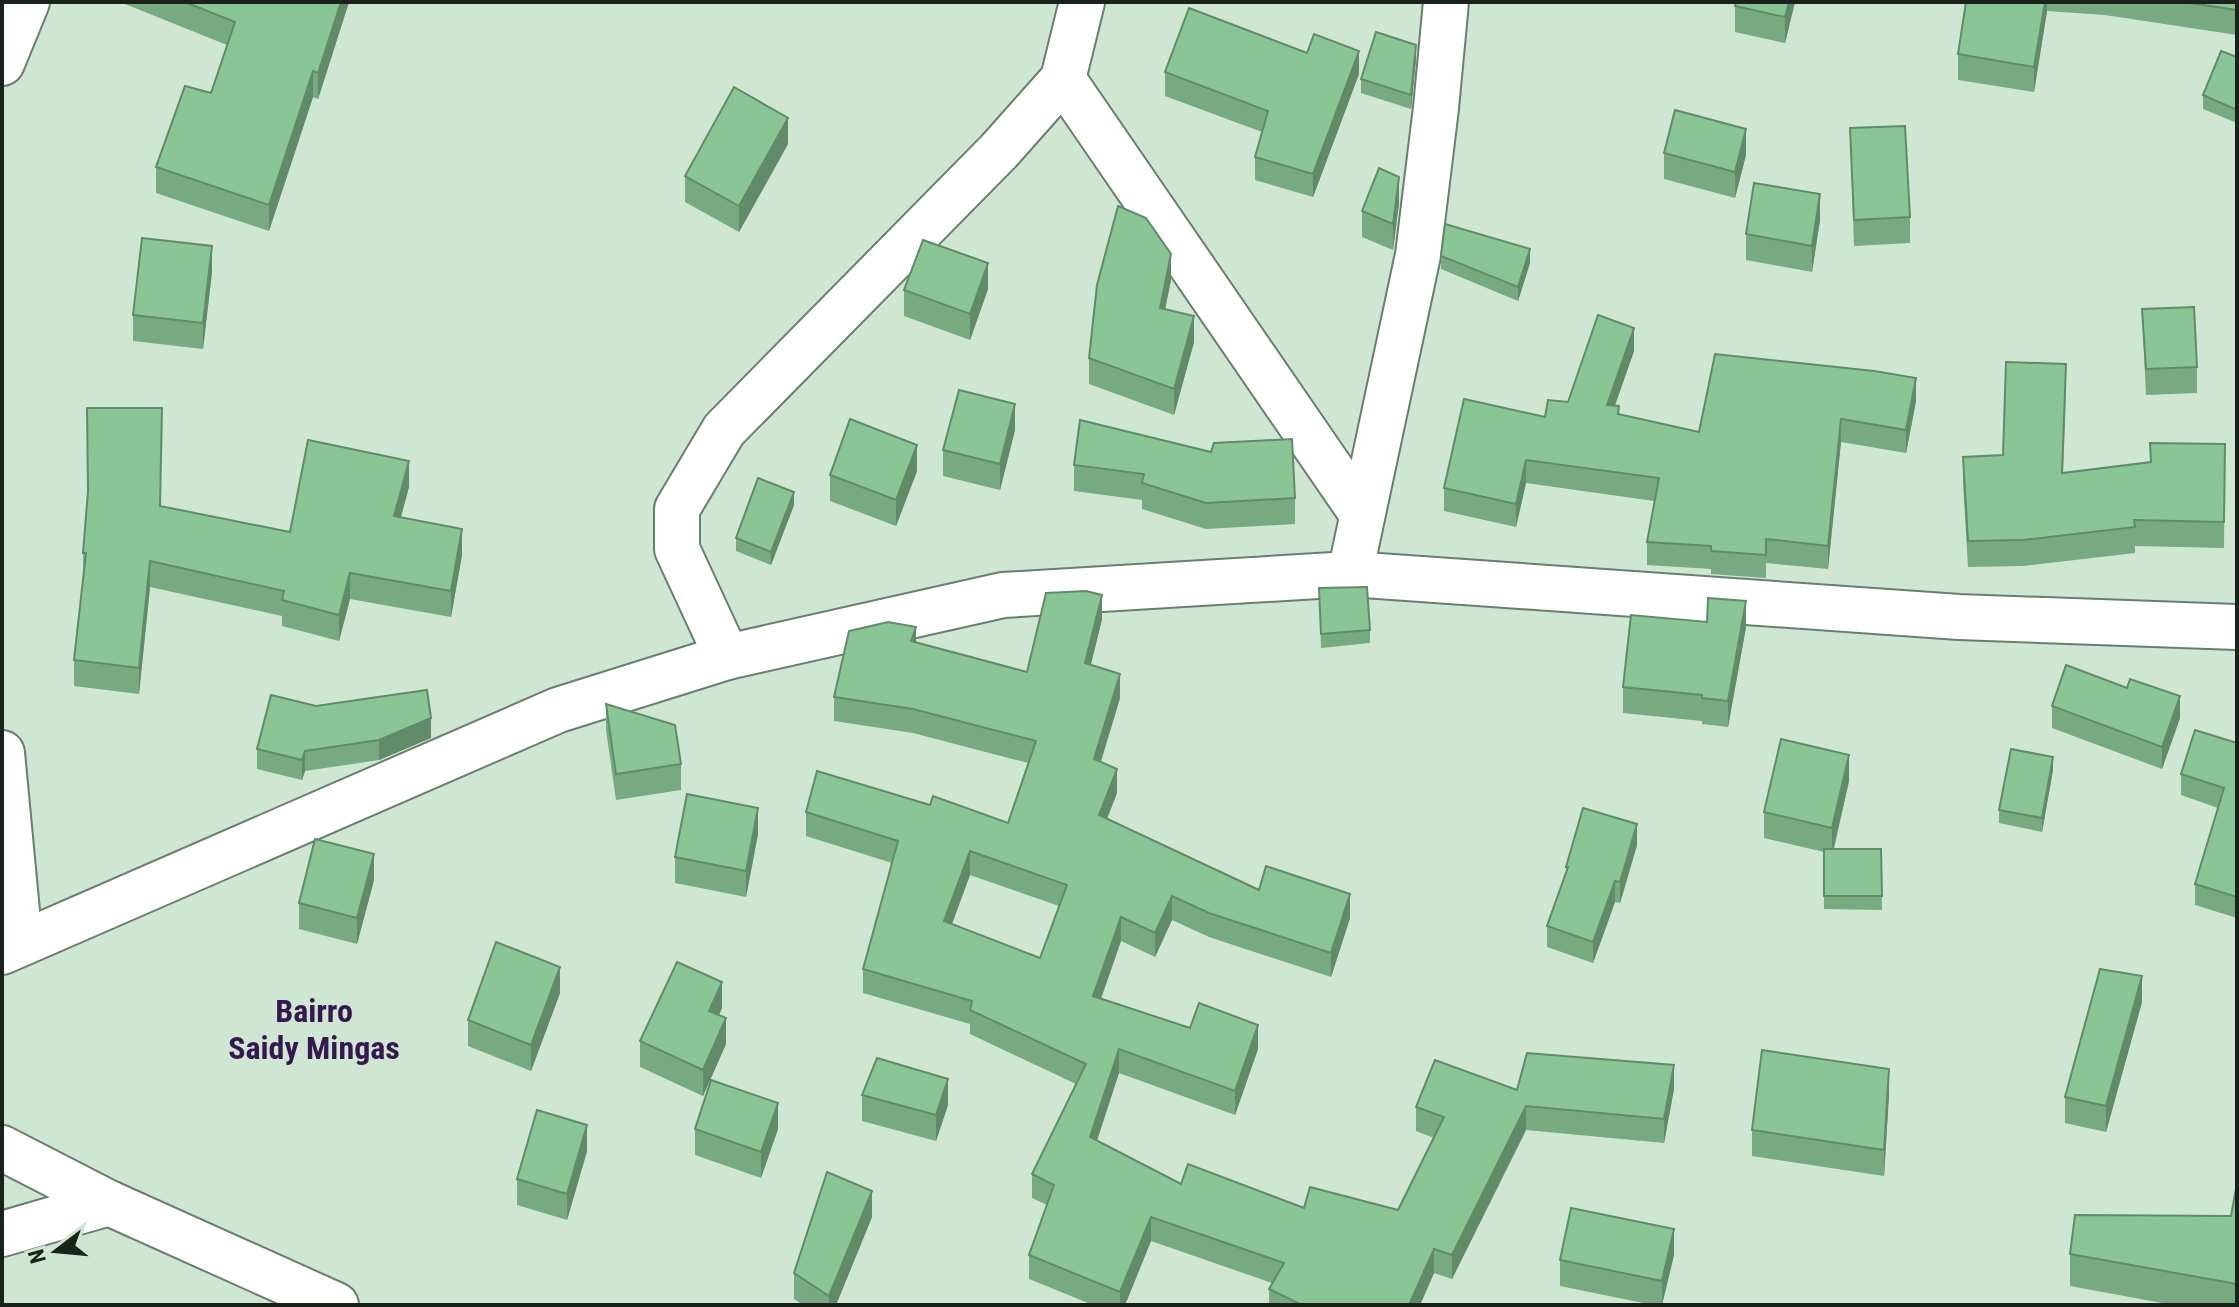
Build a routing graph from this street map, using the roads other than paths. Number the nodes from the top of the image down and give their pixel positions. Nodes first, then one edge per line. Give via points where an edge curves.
1 (27, 2) edge
2 (1082, 2) edge
3 (1446, 2) edge
4 (2, 63) edge
5 (1063, 79) junction
6 (1362, 514) junction
7 (1350, 574) junction
8 (2237, 627) edge
9 (727, 657) junction
10 (2, 753) edge
11 (11, 948) edge
12 (2, 1148) edge
13 (109, 1203) junction
14 (2, 1234) edge
15 (336, 1305) edge

1 - 4 street
2 - 5 street
3 - 6 street via 1418,255
5 - 6 street
5 - 9 street via 724,430 677,509 677,549
6 - 7 street
7 - 8 street via 1959,617
7 - 9 street via 1003,595
9 - 11 street via 558,710
10 - 11 street
12 - 13 street
13 - 14 street
13 - 15 street

